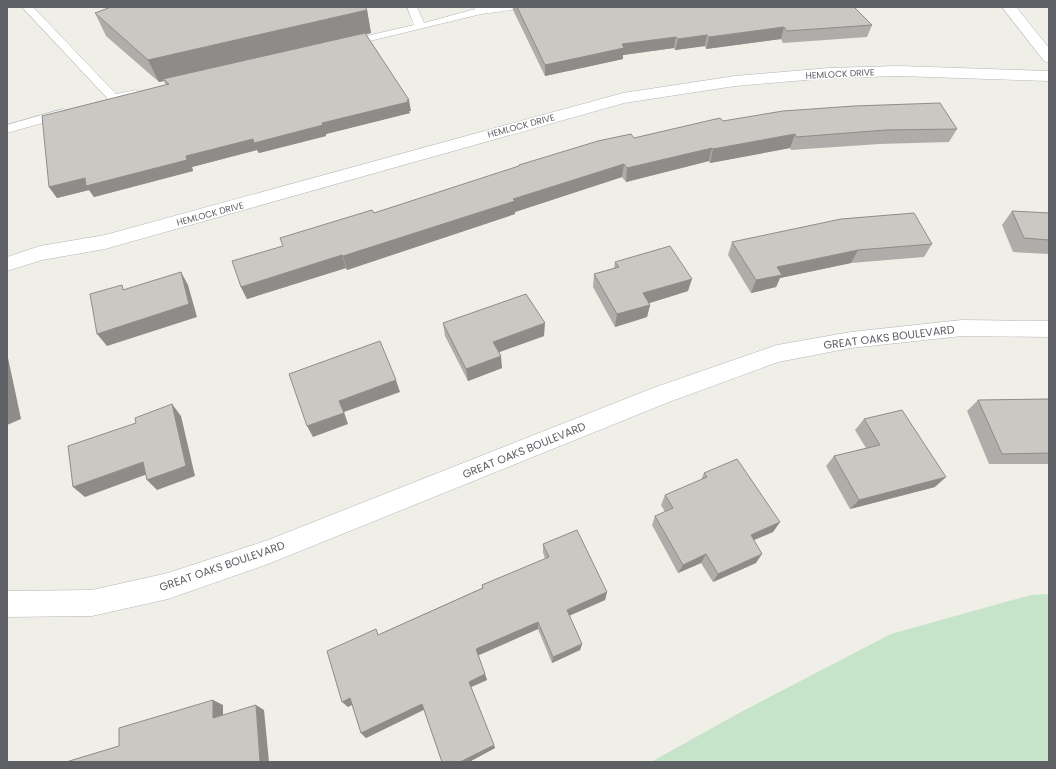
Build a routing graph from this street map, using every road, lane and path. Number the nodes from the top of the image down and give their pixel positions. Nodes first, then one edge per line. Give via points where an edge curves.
1 (27, 7) edge
2 (412, 7) edge
3 (511, 7) edge
4 (1009, 7) edge
5 (480, 9) edge
6 (420, 27) junction
7 (335, 47) edge
8 (1049, 58) edge
9 (1049, 76) edge
10 (144, 91) edge
11 (113, 98) junction
12 (98, 103) edge
13 (75, 109) edge
14 (7, 129) edge
15 (7, 264) edge
16 (1049, 329) edge
17 (7, 604) edge

1 - 11 lane
2 - 6 lane
3 - 5 lane
4 - 8 street
5 - 6 lane
6 - 7 lane
9 - 15 street, HEMLOCK DRIVE via 899,71 829,73 735,81 623,98 135,234 40,253
10 - 11 lane
11 - 12 lane
13 - 14 lane
16 - 17 street, GREAT OAKS BOULEVARD via 962,328 851,340 777,354 661,395 268,552 168,586 92,603

